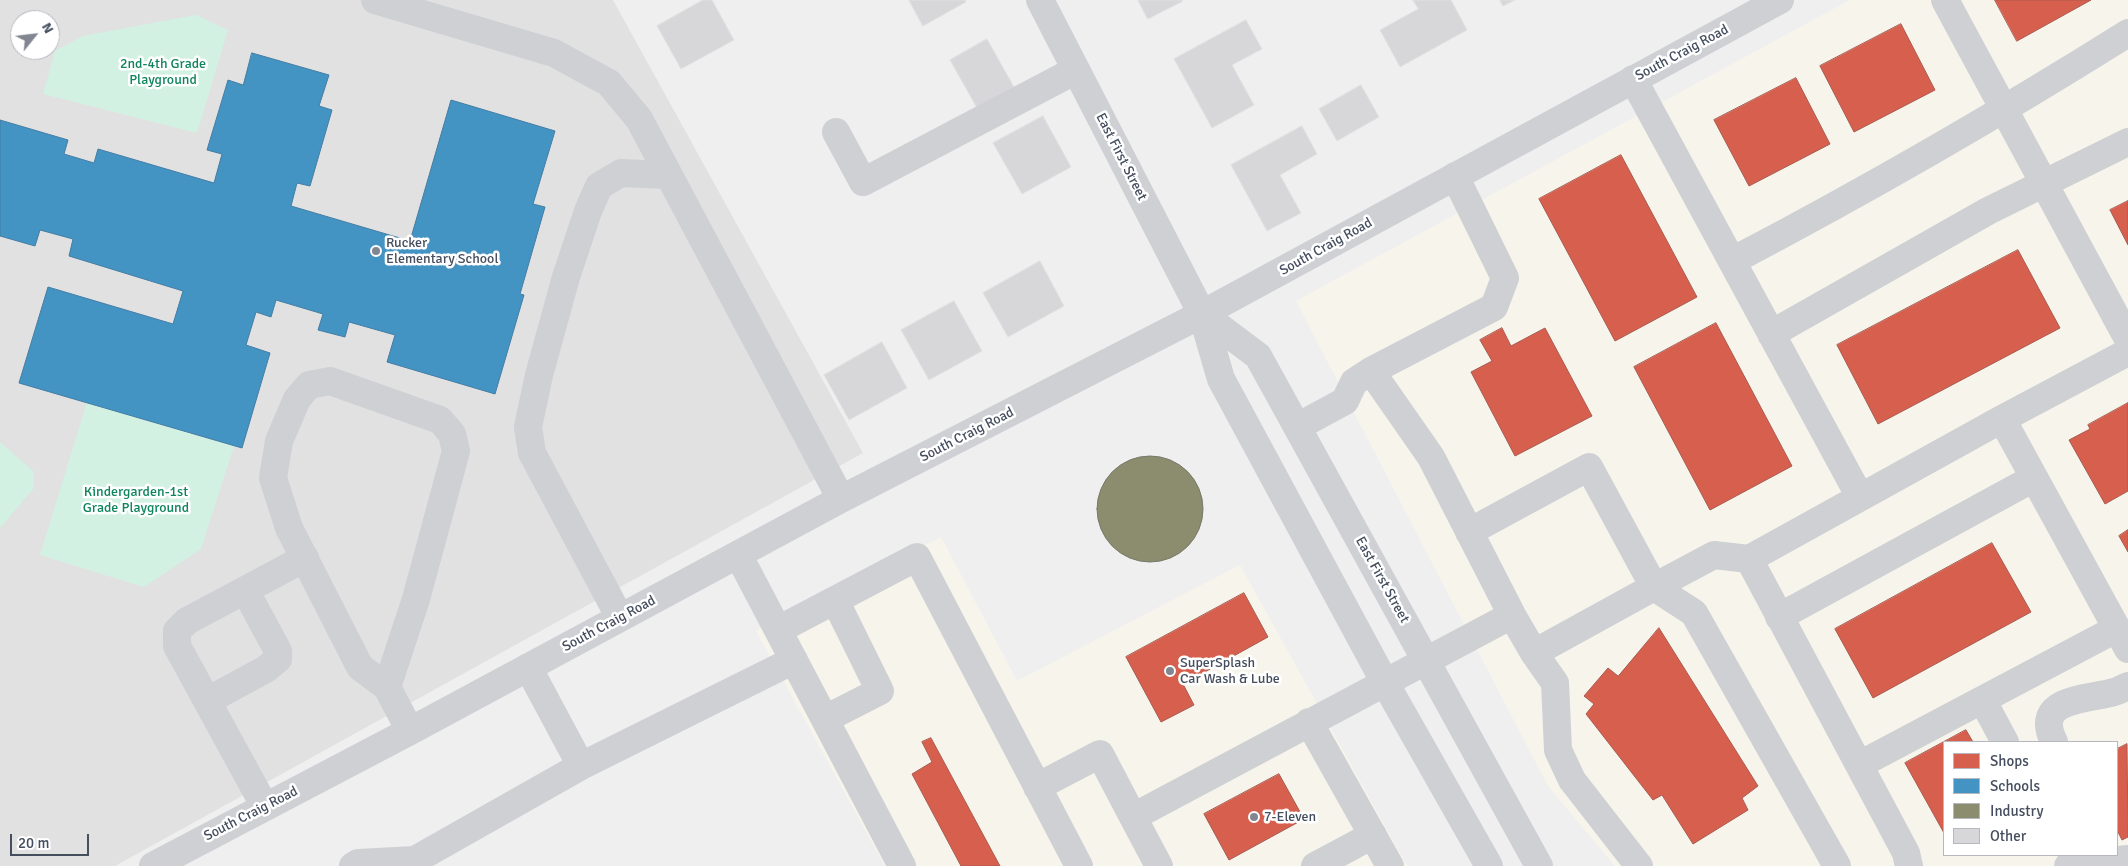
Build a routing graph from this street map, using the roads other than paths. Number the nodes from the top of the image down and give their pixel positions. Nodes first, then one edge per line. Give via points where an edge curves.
1 (375, 0) edge
2 (1040, 0) edge
3 (1780, 0) edge
4 (1945, 0) edge
5 (2128, 33) edge
6 (1076, 70) junction
7 (1634, 79) junction
8 (2005, 110) junction
9 (836, 132) dead end
10 (2128, 142) edge
11 (667, 175) junction
12 (1455, 176) junction
13 (2045, 184) junction
14 (1732, 261) junction
15 (1202, 314) junction
16 (1771, 334) junction
17 (2128, 339) edge
18 (2128, 352) edge
19 (1371, 371) junction
20 (2002, 418) junction
21 (1297, 427) junction
22 (2034, 478) junction
23 (1860, 497) junction
24 (841, 499) junction
25 (1469, 532) junction
26 (739, 556) junction
27 (305, 558) junction
28 (1749, 559) junction
29 (1654, 587) junction
30 (245, 590) junction
31 (835, 600) junction
32 (1512, 615) junction
33 (620, 618) junction
34 (1779, 618) junction
35 (778, 630) junction
36 (2122, 639) edge
37 (1534, 653) junction
38 (794, 660) junction
39 (1427, 660) junction
40 (528, 667) junction
41 (1384, 681) junction
42 (2128, 686) edge
43 (387, 687) junction
44 (207, 701) junction
45 (1983, 701) junction
46 (825, 719) junction
47 (1309, 722) junction
48 (410, 731) junction
49 (2004, 741) edge
50 (2054, 741) edge
51 (1859, 765) junction
52 (581, 766) junction
53 (1037, 787) junction
54 (265, 807) junction
55 (1133, 817) junction
56 (1373, 835) junction
57 (2120, 858) edge
58 (415, 863) edge
59 (1328, 863) edge
60 (153, 866) edge
61 (353, 866) edge
62 (902, 866) edge
63 (1079, 866) edge
64 (1160, 866) edge
65 (1390, 866) edge
66 (1489, 866) edge
67 (1539, 866) edge
68 (1639, 866) edge
69 (1838, 866) edge
70 (1909, 866) edge
71 (2070, 866) edge

1 - 11 street via 554,53 609,83 639,118
2 - 6 street, East First Street
3 - 7 street, South Craig Road
4 - 8 street
5 - 8 street
6 - 9 street via 863,182
6 - 15 street, East First Street
7 - 12 street, South Craig Road
7 - 14 street
8 - 13 street
8 - 14 street via 1815,218
10 - 13 street
11 - 24 street
11 - 33 street via 620,173 600,186 566,277 528,427 532,453
12 - 15 street, South Craig Road
12 - 19 street via 1505,278 1494,306
13 - 16 street via 1988,211
13 - 17 street
14 - 16 street
15 - 21 street, East First Street via 1258,356
15 - 24 street, South Craig Road
15 - 41 street, East First Street via 1221,379
16 - 23 street
18 - 20 street
19 - 21 street via 1354,382 1345,401
19 - 25 street via 1431,457
20 - 22 street
20 - 23 street
21 - 39 street, East First Street
22 - 34 street
22 - 36 street
23 - 28 street
24 - 26 street, South Craig Road
25 - 29 street via 1589,467
25 - 32 street
26 - 33 street, South Craig Road
26 - 35 street
27 - 30 street
27 - 43 street via 360,667
27 - 43 street via 289,528 273,478 279,441 297,399 310,385 330,381 440,420 452,434 456,451 416,599
28 - 29 street via 1714,555
28 - 34 street
29 - 37 street
29 - 69 street via 1694,613
30 - 44 street via 188,621 178,631 177,646
30 - 44 street via 278,651 278,660
31 - 35 street
31 - 46 street via 880,691
31 - 53 street via 917,557
32 - 37 street
32 - 39 street
33 - 40 street, South Craig Road
34 - 51 street
35 - 38 street
36 - 45 street
37 - 68 street via 1555,683 1558,750 1572,780
38 - 46 street
38 - 52 street
39 - 41 street
39 - 67 street, East First Street
40 - 48 street, South Craig Road
40 - 52 street
41 - 47 street
41 - 66 street, East First Street
42 - 50 street via 2060,704 2051,716 2049,732
43 - 48 street
44 - 54 street
45 - 49 street
45 - 51 street
46 - 62 street
47 - 55 street
47 - 56 street
48 - 54 street, South Craig Road
51 - 70 street via 1906,853
52 - 58 street
53 - 55 street via 1100,754
53 - 63 street
54 - 60 street, South Craig Road
55 - 64 street
56 - 59 street
56 - 65 street
57 - 71 street
58 - 61 street via 358,863

